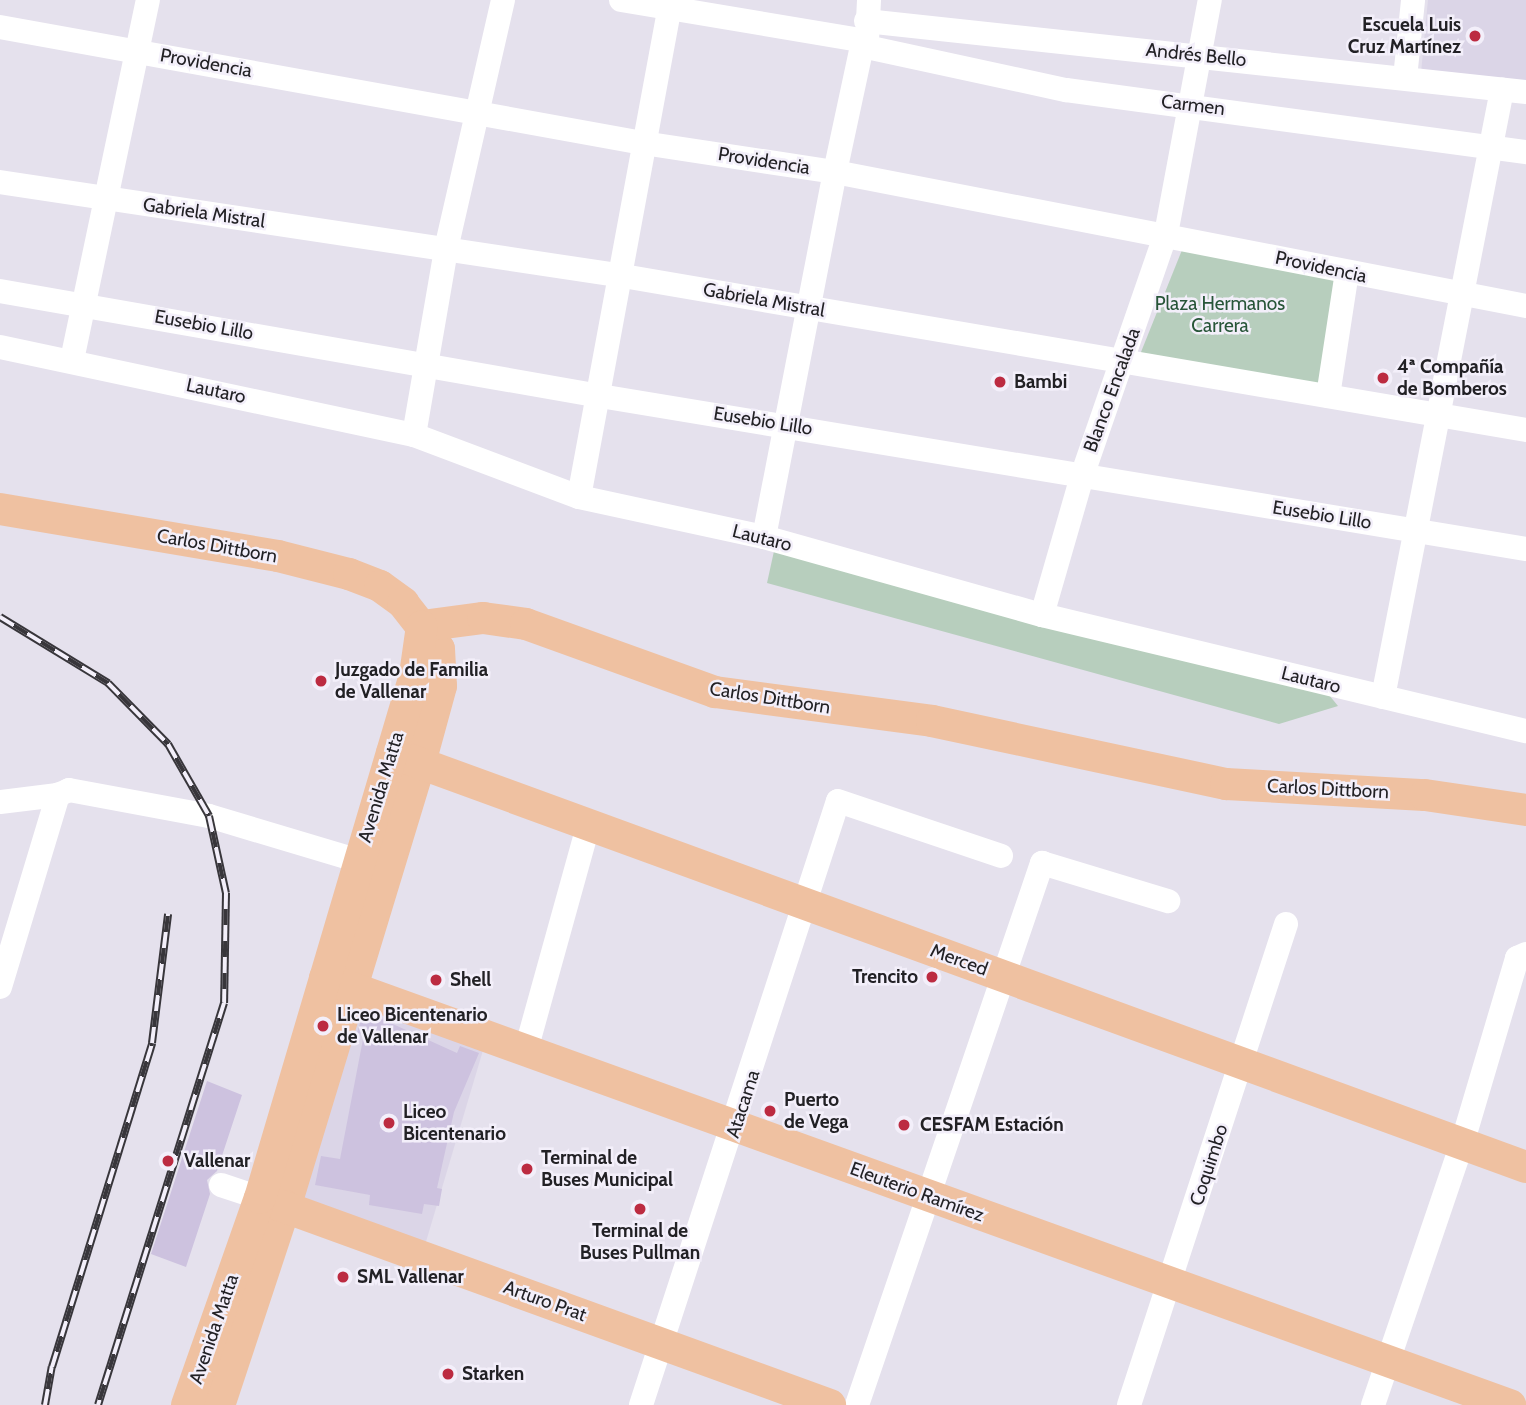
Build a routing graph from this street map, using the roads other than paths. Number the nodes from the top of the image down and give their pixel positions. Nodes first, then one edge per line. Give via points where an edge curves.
1 (148, 0) edge
2 (503, 0) edge
3 (621, 0) edge
4 (1210, 0) edge
5 (1413, 0) edge
6 (671, 4) edge
7 (0, 27) edge
8 (866, 27) edge
9 (138, 51) junction
10 (1198, 55) junction
11 (1405, 78) junction
12 (1514, 91) edge
13 (1190, 104) junction
14 (475, 111) junction
15 (643, 143) junction
16 (1490, 148) junction
17 (1526, 152) edge
18 (835, 172) junction
19 (0, 182) edge
20 (106, 199) junction
21 (1166, 234) junction
22 (446, 249) junction
23 (1347, 272) junction
24 (623, 276) junction
25 (0, 291) edge
26 (1460, 294) junction
27 (84, 305) junction
28 (1526, 306) edge
29 (809, 308) junction
30 (0, 347) edge
31 (72, 360) junction
32 (424, 362) junction
33 (1123, 365) junction
34 (600, 396) junction
35 (1328, 396) junction
36 (1438, 416) junction
37 (785, 424) junction
38 (1526, 430) edge
39 (414, 435) junction
40 (1082, 476) junction
41 (579, 497) junction
42 (0, 509) edge
43 (1415, 530) junction
44 (764, 537) junction
45 (1526, 548) edge
46 (1042, 615) junction
47 (422, 626) junction
48 (1383, 697) junction
49 (1526, 731) edge
50 (406, 758) junction
51 (58, 795) junction
52 (0, 802) edge
53 (1526, 810) edge
54 (589, 823) junction
55 (1001, 856) dead end
56 (359, 861) junction
57 (1168, 901) dead end
58 (808, 904) junction
59 (1286, 924) dead end
60 (1526, 954) edge
61 (1002, 975) junction
62 (338, 983) junction
63 (0, 987) edge
64 (526, 1050) junction
65 (1242, 1062) junction
66 (736, 1126) junction
67 (1462, 1144) junction
68 (1526, 1167) edge
69 (221, 1185) dead end
70 (928, 1195) junction
71 (273, 1202) junction
72 (1172, 1283) junction
73 (663, 1344) junction
74 (1388, 1361) junction
75 (187, 1405) edge
76 (219, 1405) edge
77 (641, 1405) edge
78 (830, 1405) edge
79 (857, 1405) edge
80 (1129, 1405) edge
81 (1373, 1405) edge
82 (1510, 1405) edge

1 - 9 street
2 - 14 street
3 - 6 street, Carmen
4 - 10 street, Blanco Encalada
5 - 11 street
6 - 8 street, Carmen
6 - 15 street
7 - 9 street, Providencia
8 - 10 street, Andrés Bello
8 - 13 street, Carmen via 915,61 1066,90
8 - 18 street
9 - 14 street, Providencia
9 - 20 street
10 - 11 street, Andrés Bello
10 - 13 street, Blanco Encalada
11 - 12 street, Andrés Bello
12 - 16 street
13 - 16 street, Carmen
13 - 21 street, Blanco Encalada
14 - 15 street, Providencia
14 - 22 street
15 - 18 street, Providencia
15 - 24 street
16 - 17 street, Carmen
16 - 26 street
18 - 21 street, Providencia
18 - 29 street
19 - 20 street, Gabriela Mistral
20 - 22 street, Gabriela Mistral
20 - 27 street
21 - 23 street, Providencia
21 - 33 street, Blanco Encalada
22 - 24 street, Gabriela Mistral
22 - 32 street
23 - 26 street, Providencia
23 - 35 street
24 - 29 street, Gabriela Mistral
24 - 34 street
25 - 27 street, Eusebio Lillo
26 - 28 street, Providencia
26 - 36 street
27 - 31 street
27 - 32 street, Eusebio Lillo
29 - 33 street, Gabriela Mistral
29 - 37 street
30 - 31 street, Lautaro
31 - 39 street, Lautaro
32 - 34 street, Eusebio Lillo
32 - 39 street
33 - 35 street, Gabriela Mistral
33 - 40 street, Blanco Encalada
34 - 37 street, Eusebio Lillo
34 - 41 street
35 - 36 street, Gabriela Mistral
36 - 38 street, Gabriela Mistral
36 - 43 street
37 - 40 street, Eusebio Lillo
37 - 44 street
39 - 41 street, Lautaro
40 - 43 street, Eusebio Lillo
40 - 46 street, Blanco Encalada
41 - 44 street, Lautaro
42 - 47 main road, Carlos Dittborn via 278,556 349,574 380,586
43 - 45 street, Eusebio Lillo
43 - 48 street
44 - 46 street, Lautaro
46 - 48 street, Lautaro
47 - 50 main road, Avenida Matta
47 - 53 main road, Carlos Dittborn via 483,618 526,624 715,692 932,721 1226,784 1425,794
48 - 49 street, Lautaro
50 - 54 main road, Merced
50 - 56 main road, Avenida Matta
50 - 62 main road, Avenida Matta
51 - 52 street
51 - 56 street via 69,790 209,816
51 - 63 street
54 - 58 main road, Merced
54 - 64 street
55 - 58 street, Atacama via 838,801
56 - 62 main road, Avenida Matta
57 - 61 street via 1042,863
58 - 61 main road, Merced
58 - 66 street, Atacama
59 - 65 street, Coquimbo
60 - 67 street via 1517,958
61 - 65 main road, Merced
61 - 70 street
62 - 64 main road, Eleuterio Ramírez
62 - 71 main road, Avenida Matta
64 - 66 main road, Eleuterio Ramírez
65 - 67 main road, Merced
65 - 72 street, Coquimbo
66 - 70 main road, Eleuterio Ramírez
66 - 73 street, Atacama
67 - 68 main road, Merced
67 - 74 street
69 - 71 street
70 - 72 main road, Eleuterio Ramírez
70 - 79 street
71 - 73 main road, Arturo Prat
71 - 75 main road, Avenida Matta
71 - 76 main road, Avenida Matta
72 - 74 main road, Eleuterio Ramírez
72 - 80 street, Coquimbo
73 - 77 street, Atacama
73 - 78 main road, Arturo Prat
74 - 81 street
74 - 82 main road, Eleuterio Ramírez

